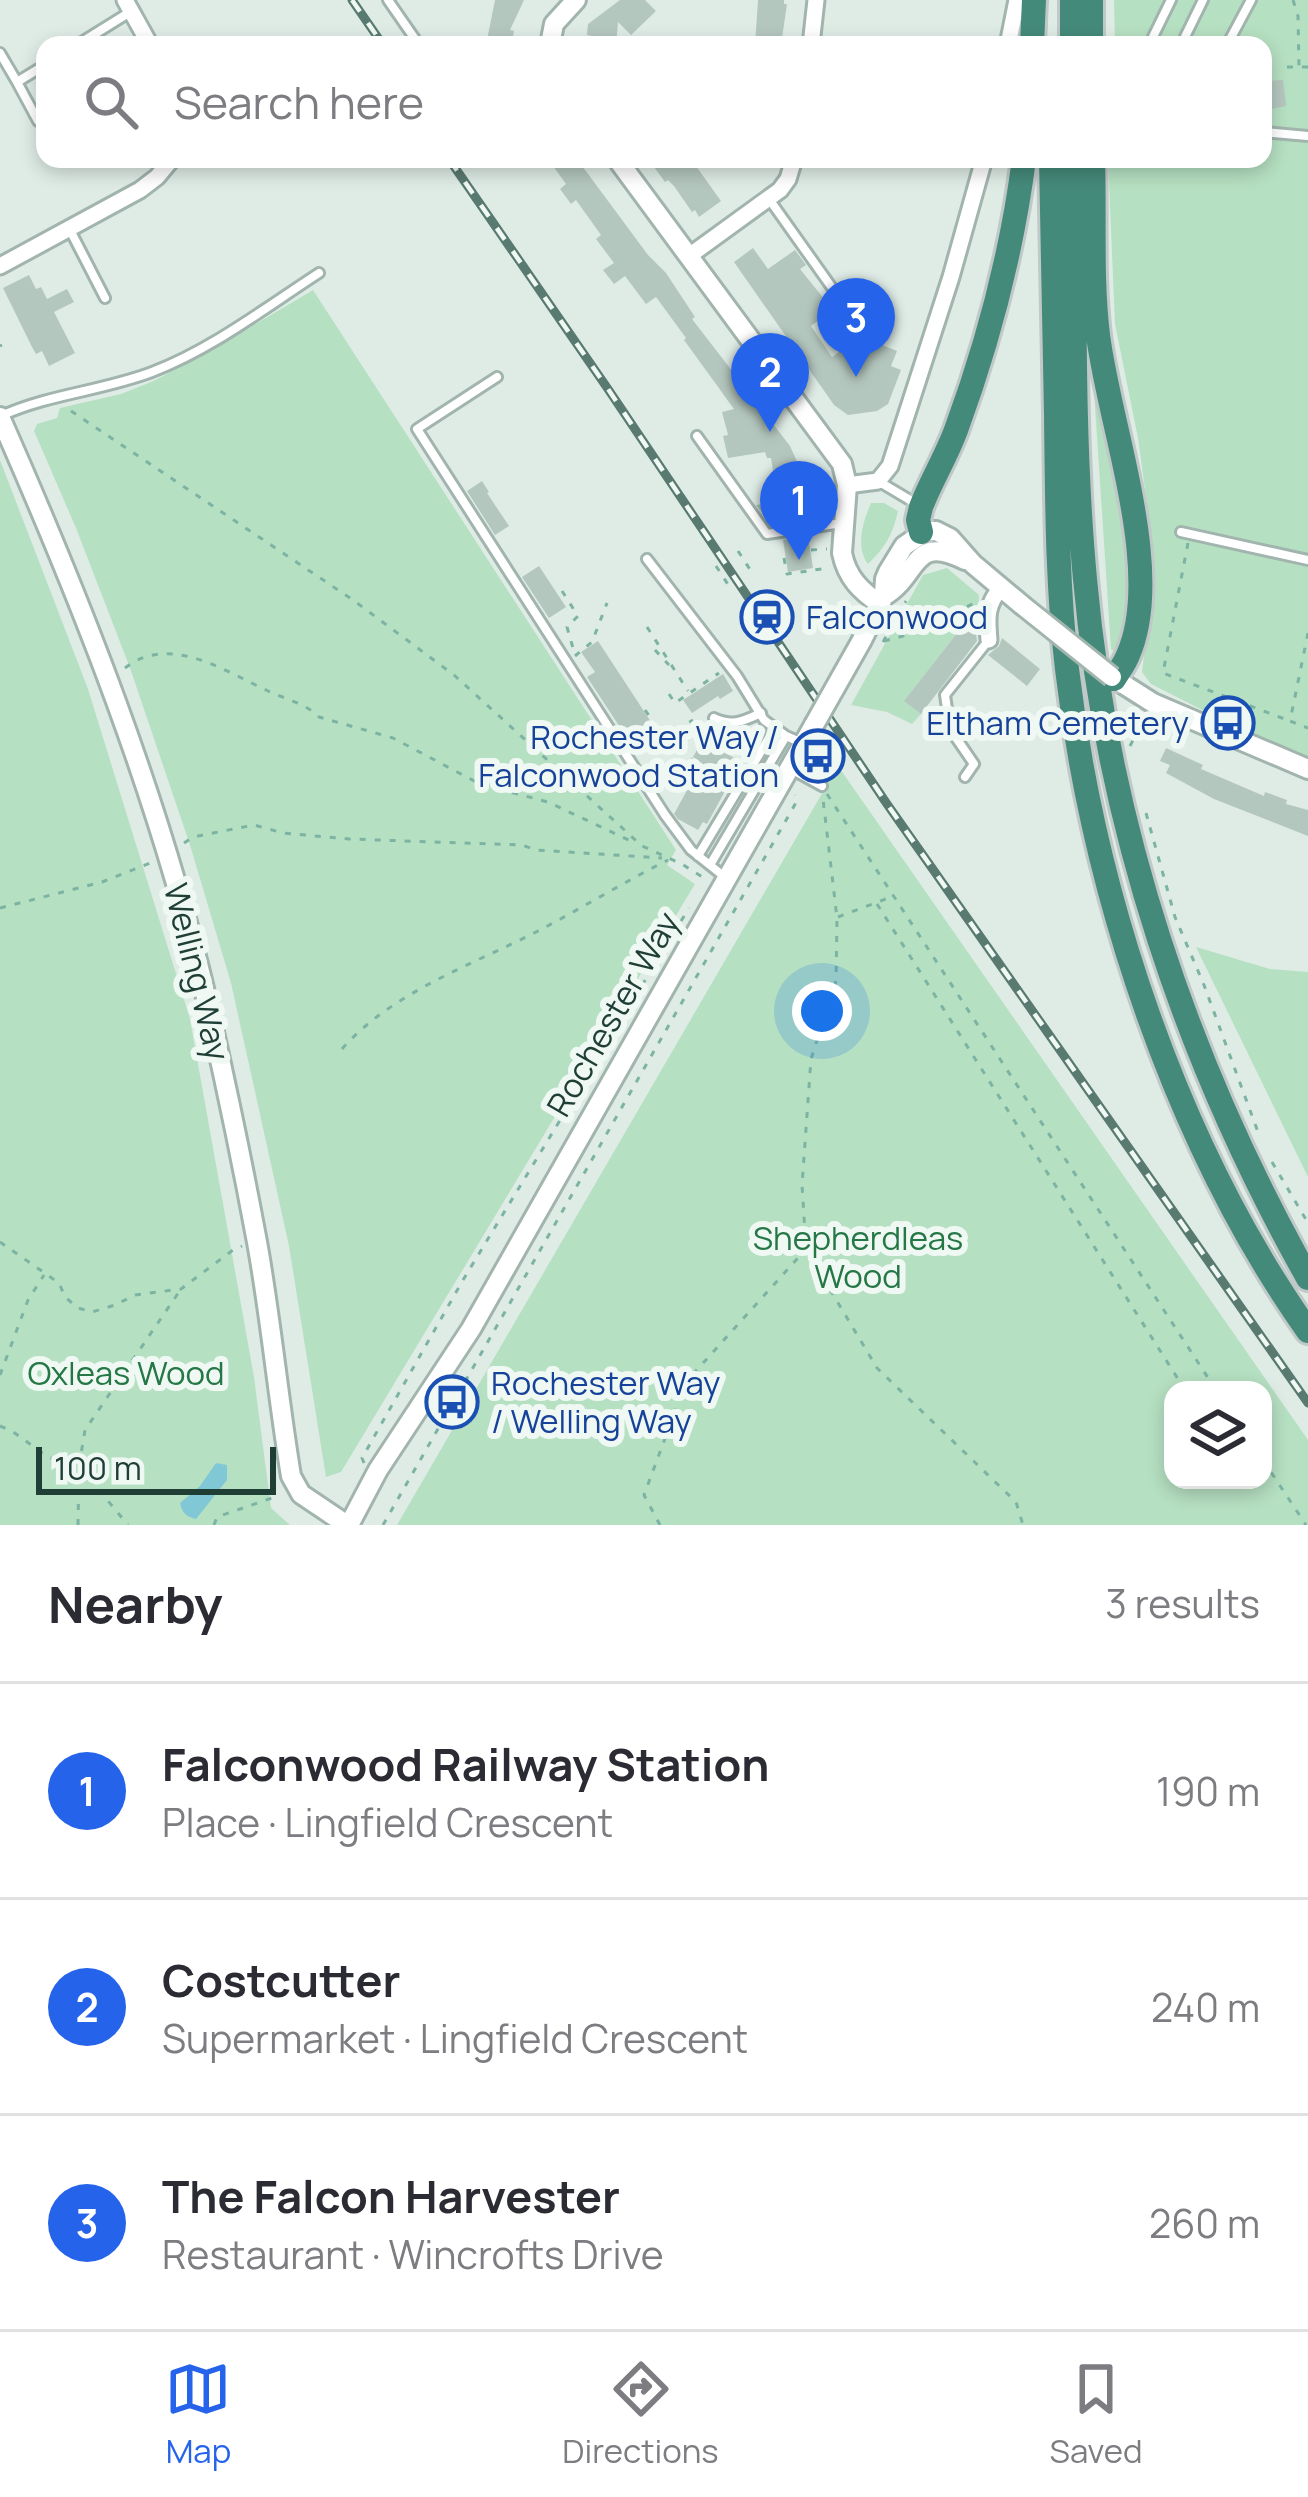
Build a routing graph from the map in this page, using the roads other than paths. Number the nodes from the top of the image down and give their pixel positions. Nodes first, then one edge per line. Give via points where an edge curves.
1 (388, 0) edge
2 (576, 0) edge
3 (816, 0) edge
4 (1017, 0) edge
5 (1034, 0) edge
6 (1048, 0) edge
7 (1072, 0) edge
8 (1091, 0) edge
9 (1171, 0) edge
10 (1203, 0) edge
11 (1251, 0) edge
12 (128, 6) edge
13 (89, 36) edge
14 (145, 36) edge
15 (412, 36) edge
16 (552, 36) edge
17 (812, 36) edge
18 (1010, 36) edge
19 (1032, 36) edge
20 (1048, 36) edge
21 (1072, 36) edge
22 (1091, 36) edge
23 (1153, 36) edge
24 (1185, 36) edge
25 (1232, 36) edge
26 (0, 53) edge
27 (36, 70) edge
28 (17, 82) junction
29 (36, 117) edge
30 (1272, 133) edge
31 (1308, 136) edge
32 (165, 168) edge
33 (624, 168) edge
34 (791, 168) edge
35 (981, 168) edge
36 (1022, 168) edge
37 (1052, 168) edge
38 (1073, 168) edge
39 (1093, 168) edge
40 (769, 199) junction
41 (68, 228) junction
42 (689, 256) junction
43 (0, 266) edge
44 (319, 274) dead end
45 (105, 298) dead end
46 (857, 323) dead end
47 (1065, 324) junction
48 (496, 377) dead end
49 (0, 417) edge
50 (697, 436) dead end
51 (878, 481) junction
52 (847, 485) junction
53 (921, 520) junction
54 (844, 523) junction
55 (1185, 533) road end
56 (647, 559) dead end
57 (1308, 560) edge
58 (973, 564) junction
59 (992, 595) junction
60 (882, 600) junction
61 (989, 640) joint
62 (1113, 678) junction
63 (760, 713) junction
64 (714, 718) dead end
65 (775, 728) junction
66 (800, 738) junction
67 (790, 768) junction
68 (1308, 769) edge
69 (965, 777) dead end
70 (822, 786) road end
71 (698, 856) junction
72 (717, 871) junction
73 (1308, 1278) edge
74 (1308, 1331) edge
75 (348, 1525) edge

1 - 15 lane
2 - 16 street
3 - 17 street
4 - 18 street
5 - 19 highway
6 - 20 highway
7 - 21 highway
8 - 22 highway
9 - 23 lane
10 - 24 lane
11 - 25 lane
12 - 13 lane
12 - 14 street
26 - 28 lane
27 - 28 lane
28 - 29 lane
30 - 31 lane
32 - 41 street
33 - 42 street
34 - 40 street
35 - 51 street via 890,466
36 - 53 highway via 986,340
37 - 47 highway
38 - 47 highway
39 - 62 highway via 1099,342 1139,556 1134,635
40 - 42 street
40 - 46 lane
41 - 43 street
41 - 45 lane
42 - 52 street via 842,464
44 - 49 lane via 155,371
47 - 73 highway via 1084,578 1120,798 1189,1029
47 - 74 highway via 1061,608 1103,867 1147,1011 1199,1138
48 - 71 lane via 417,429
49 - 75 street, Welling Way via 175,848 257,1241 291,1476 301,1494
50 - 54 lane via 767,534
51 - 52 street
51 - 53 lane
52 - 54 street
53 - 58 street
53 - 60 street, Rochester Way via 888,572
54 - 60 street via 848,573
55 - 57 lane
56 - 63 lane
58 - 59 street
58 - 60 street via 946,552 923,554
59 - 61 street
59 - 62 street, bridge
60 - 66 street, Rochester Way, bridge
61 - 69 lane via 945,694 950,729 974,764
62 - 68 street
63 - 64 lane via 736,724
63 - 65 lane
65 - 66 lane
65 - 71 lane
66 - 67 street, Rochester Way
66 - 72 lane
67 - 70 lane
67 - 72 street, Rochester Way
71 - 72 lane
72 - 75 street, Rochester Way via 471,1329

